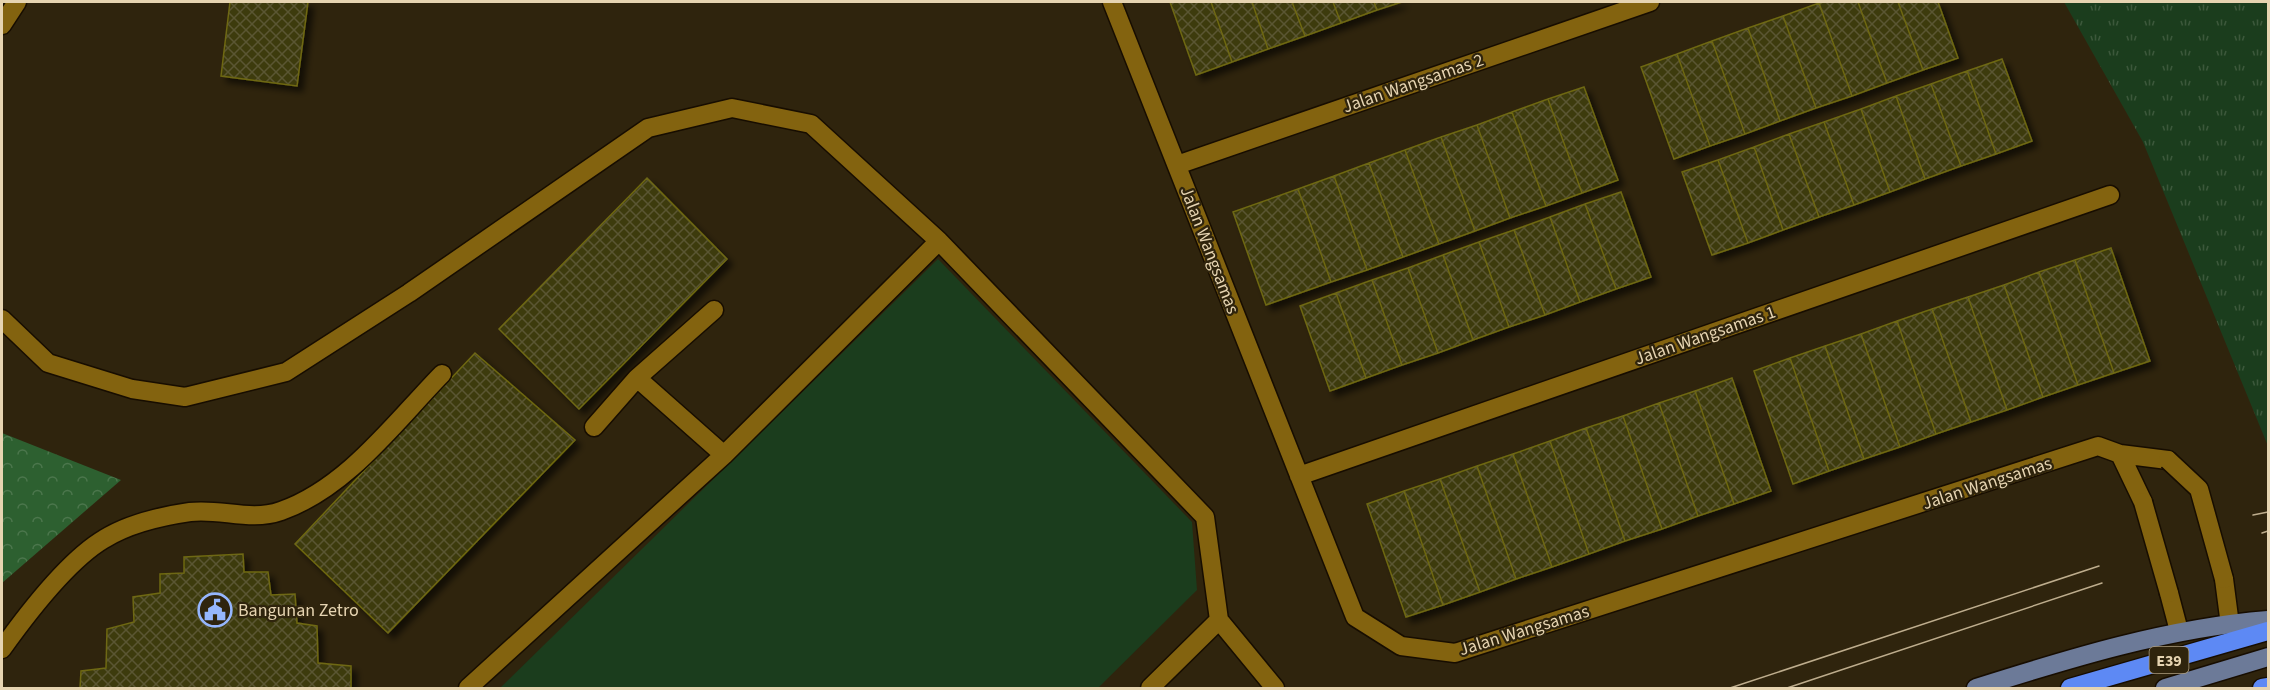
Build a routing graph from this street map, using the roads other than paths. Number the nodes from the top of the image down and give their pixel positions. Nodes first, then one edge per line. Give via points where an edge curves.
1 (17, 2) edge
2 (1112, 2) edge
3 (1650, 2) edge
4 (2, 25) edge
5 (1176, 165) junction
6 (2110, 195) dead end
7 (939, 241) junction
8 (714, 310) dead end
9 (2, 320) edge
10 (442, 374) dead end
11 (638, 378) junction
12 (594, 427) dead end
13 (2120, 454) junction
14 (724, 455) junction
15 (1299, 476) junction
16 (1219, 620) junction
17 (2268, 620) edge
18 (2230, 625) junction
19 (2179, 631) junction
20 (2268, 631) edge
21 (2, 649) edge
22 (2268, 657) edge
23 (2268, 687) edge
24 (468, 688) edge
25 (1150, 688) edge
26 (1275, 688) edge
27 (1976, 688) edge
28 (2070, 688) edge
29 (2165, 688) edge
30 (2262, 688) edge

1 - 4 street
2 - 5 street, Jalan Wangsamas
3 - 5 street, Jalan Wangsamas 2
5 - 15 street, Jalan Wangsamas
6 - 15 street, Jalan Wangsamas 1
7 - 9 street via 811,124 732,108 648,128 409,293 286,372 185,397 132,389 48,363
7 - 14 street
7 - 16 street via 1205,517
8 - 11 street
10 - 21 street via 365,454 320,492 280,512 246,517 192,512 139,524 103,539 73,564
11 - 12 street
11 - 14 street
13 - 15 street, Jalan Wangsamas via 2098,446 1455,653 1401,646 1355,616
13 - 18 street, Jalan Wangsamas, bridge via 2169,460 2199,489 2224,579
13 - 19 street, bridge via 2143,502
14 - 24 street
16 - 25 street
16 - 26 street
17 - 18 main road
18 - 19 main road
19 - 27 main road via 2067,659
20 - 28 highway, E39
22 - 29 main road
23 - 30 highway

